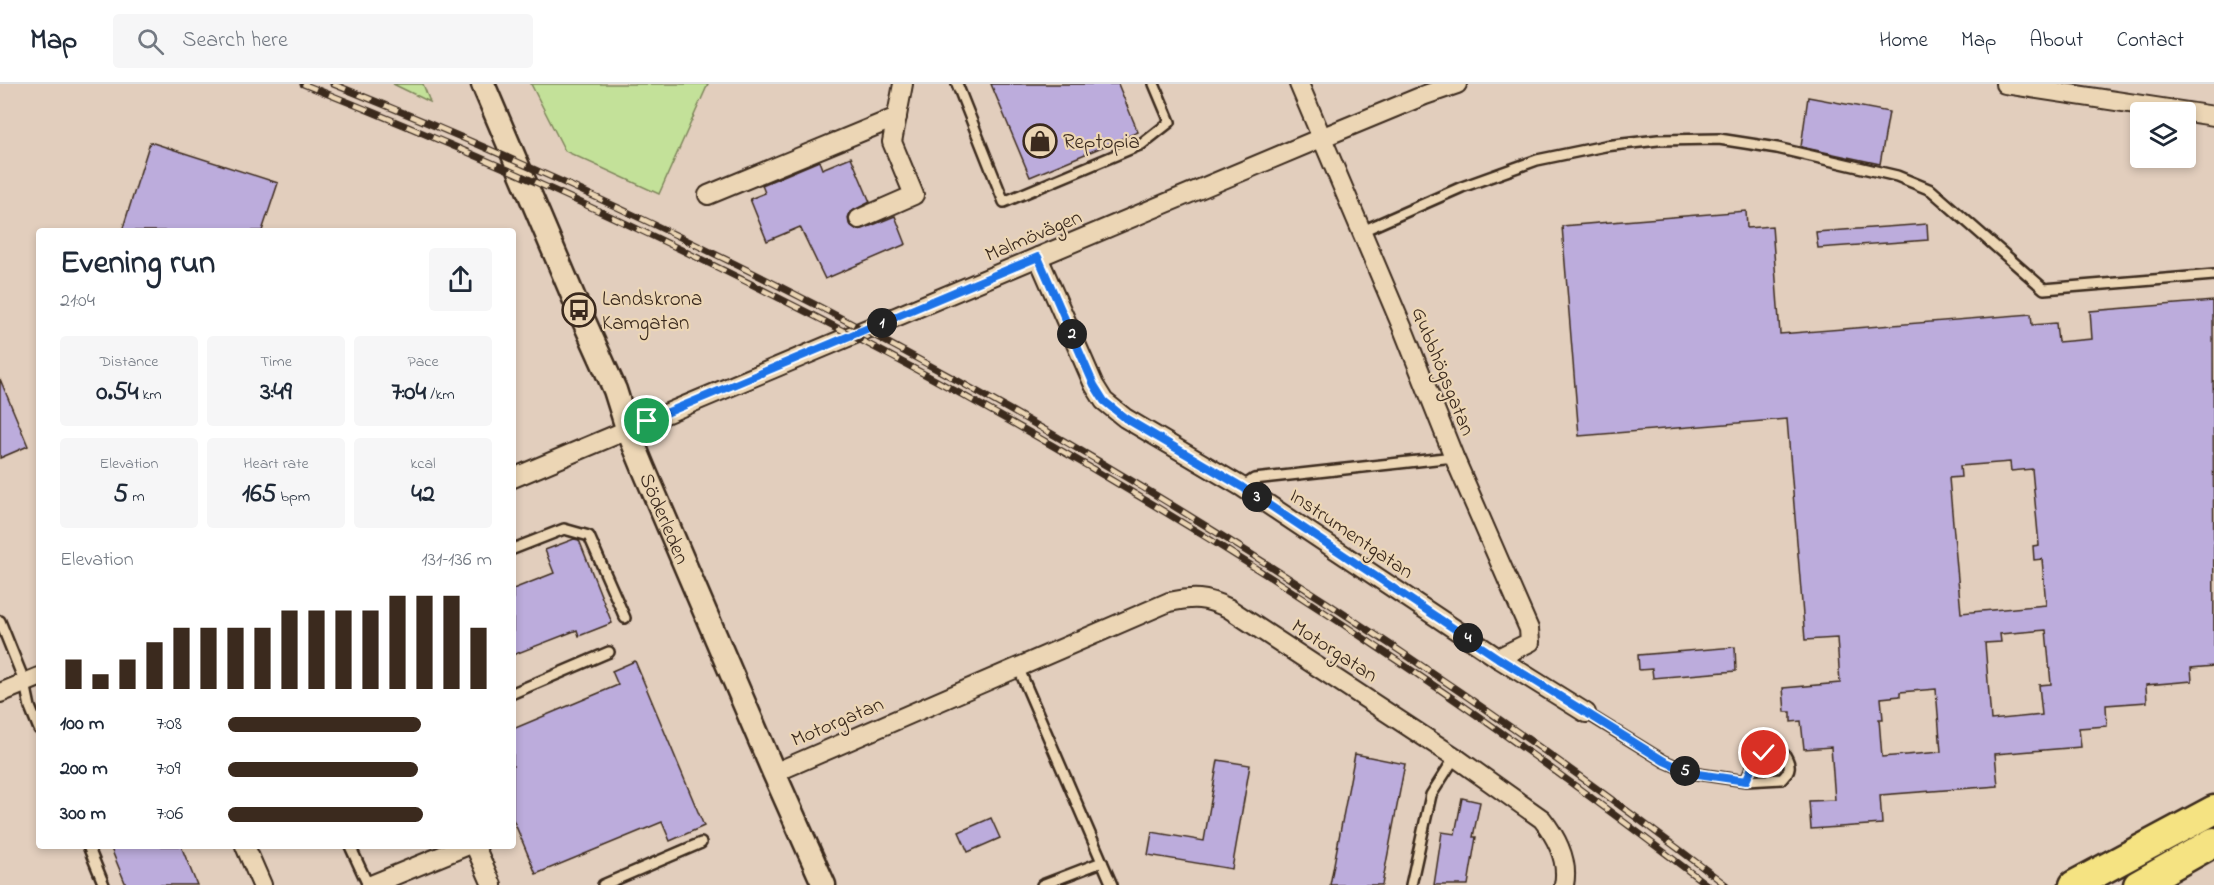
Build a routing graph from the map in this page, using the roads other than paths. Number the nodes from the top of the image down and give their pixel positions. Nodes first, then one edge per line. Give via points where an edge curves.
1 (483, 84) edge
2 (903, 84) edge
3 (957, 84) edge
4 (1154, 84) edge
5 (1299, 84) edge
6 (1457, 84) edge
7 (2005, 84) edge
8 (2214, 116) edge
9 (897, 117) junction
10 (1320, 138) junction
11 (708, 195) dead end
12 (859, 219) dead end
13 (1360, 232) junction
14 (1038, 257) junction
15 (2214, 274) edge
16 (627, 428) junction
17 (1454, 457) junction
18 (516, 477) edge
19 (1242, 487) junction
20 (516, 548) edge
21 (625, 618) dead end
22 (0, 621) edge
23 (609, 652) dead end
24 (1498, 658) junction
25 (1018, 667) junction
26 (32, 680) edge
27 (516, 692) edge
28 (0, 693) edge
29 (1586, 713) joint
30 (36, 722) edge
31 (1455, 757) junction
32 (774, 773) junction
33 (1746, 781) junction
34 (2214, 810) edge
35 (2214, 842) edge
36 (701, 843) dead end
37 (89, 849) edge
38 (246, 849) edge
39 (351, 849) edge
40 (459, 849) edge
41 (476, 849) edge
42 (1102, 862) junction
43 (104, 885) edge
44 (262, 885) edge
45 (369, 885) edge
46 (492, 885) edge
47 (603, 885) edge
48 (824, 885) edge
49 (1042, 885) edge
50 (1112, 885) edge
51 (1411, 885) edge
52 (1564, 885) edge
53 (2074, 885) edge
54 (2138, 885) edge

1 - 16 street, Söderleden via 615,390
2 - 9 street
3 - 4 lane via 1004,202 1142,144 1170,122
5 - 10 street, Gubbhögsgatan
6 - 10 street, Malmövägen
7 - 8 street
9 - 11 street
9 - 12 street via 892,142 914,195
10 - 13 street, Gubbhögsgatan
10 - 14 street, Malmövägen
13 - 15 lane via 1462,187 1537,160 1647,141 1719,139 1778,148 1897,176 1931,190 2044,289
13 - 17 street, Gubbhögsgatan
14 - 16 street, Malmövägen
14 - 19 street, Instrumentgatan via 1104,401 1125,418
16 - 18 street, Malmövägen
16 - 32 street, Söderleden
17 - 19 lane via 1254,478
17 - 24 street, Gubbhögsgatan via 1529,629 1530,642
19 - 24 street, Instrumentgatan
20 - 21 lane via 564,529 589,536
22 - 26 lane
23 - 27 lane
24 - 29 street, Instrumentgatan
25 - 31 street, Motorgatan via 1169,602 1192,597 1210,600 1239,614
25 - 32 street, Motorgatan
25 - 42 lane
26 - 28 street
26 - 30 lane via 30,707
29 - 33 lane via 1691,773
31 - 51 lane via 1431,795
31 - 52 street, Motorgatan via 1542,819 1562,851
32 - 48 street, Söderleden
33 - 33 lane via 1782,779 1790,764 1785,755 1764,753 1756,758
34 - 53 main road
35 - 54 main road
36 - 47 lane
37 - 43 lane
38 - 44 street
39 - 45 lane
40 - 45 street
41 - 46 street
42 - 49 lane
42 - 50 lane

